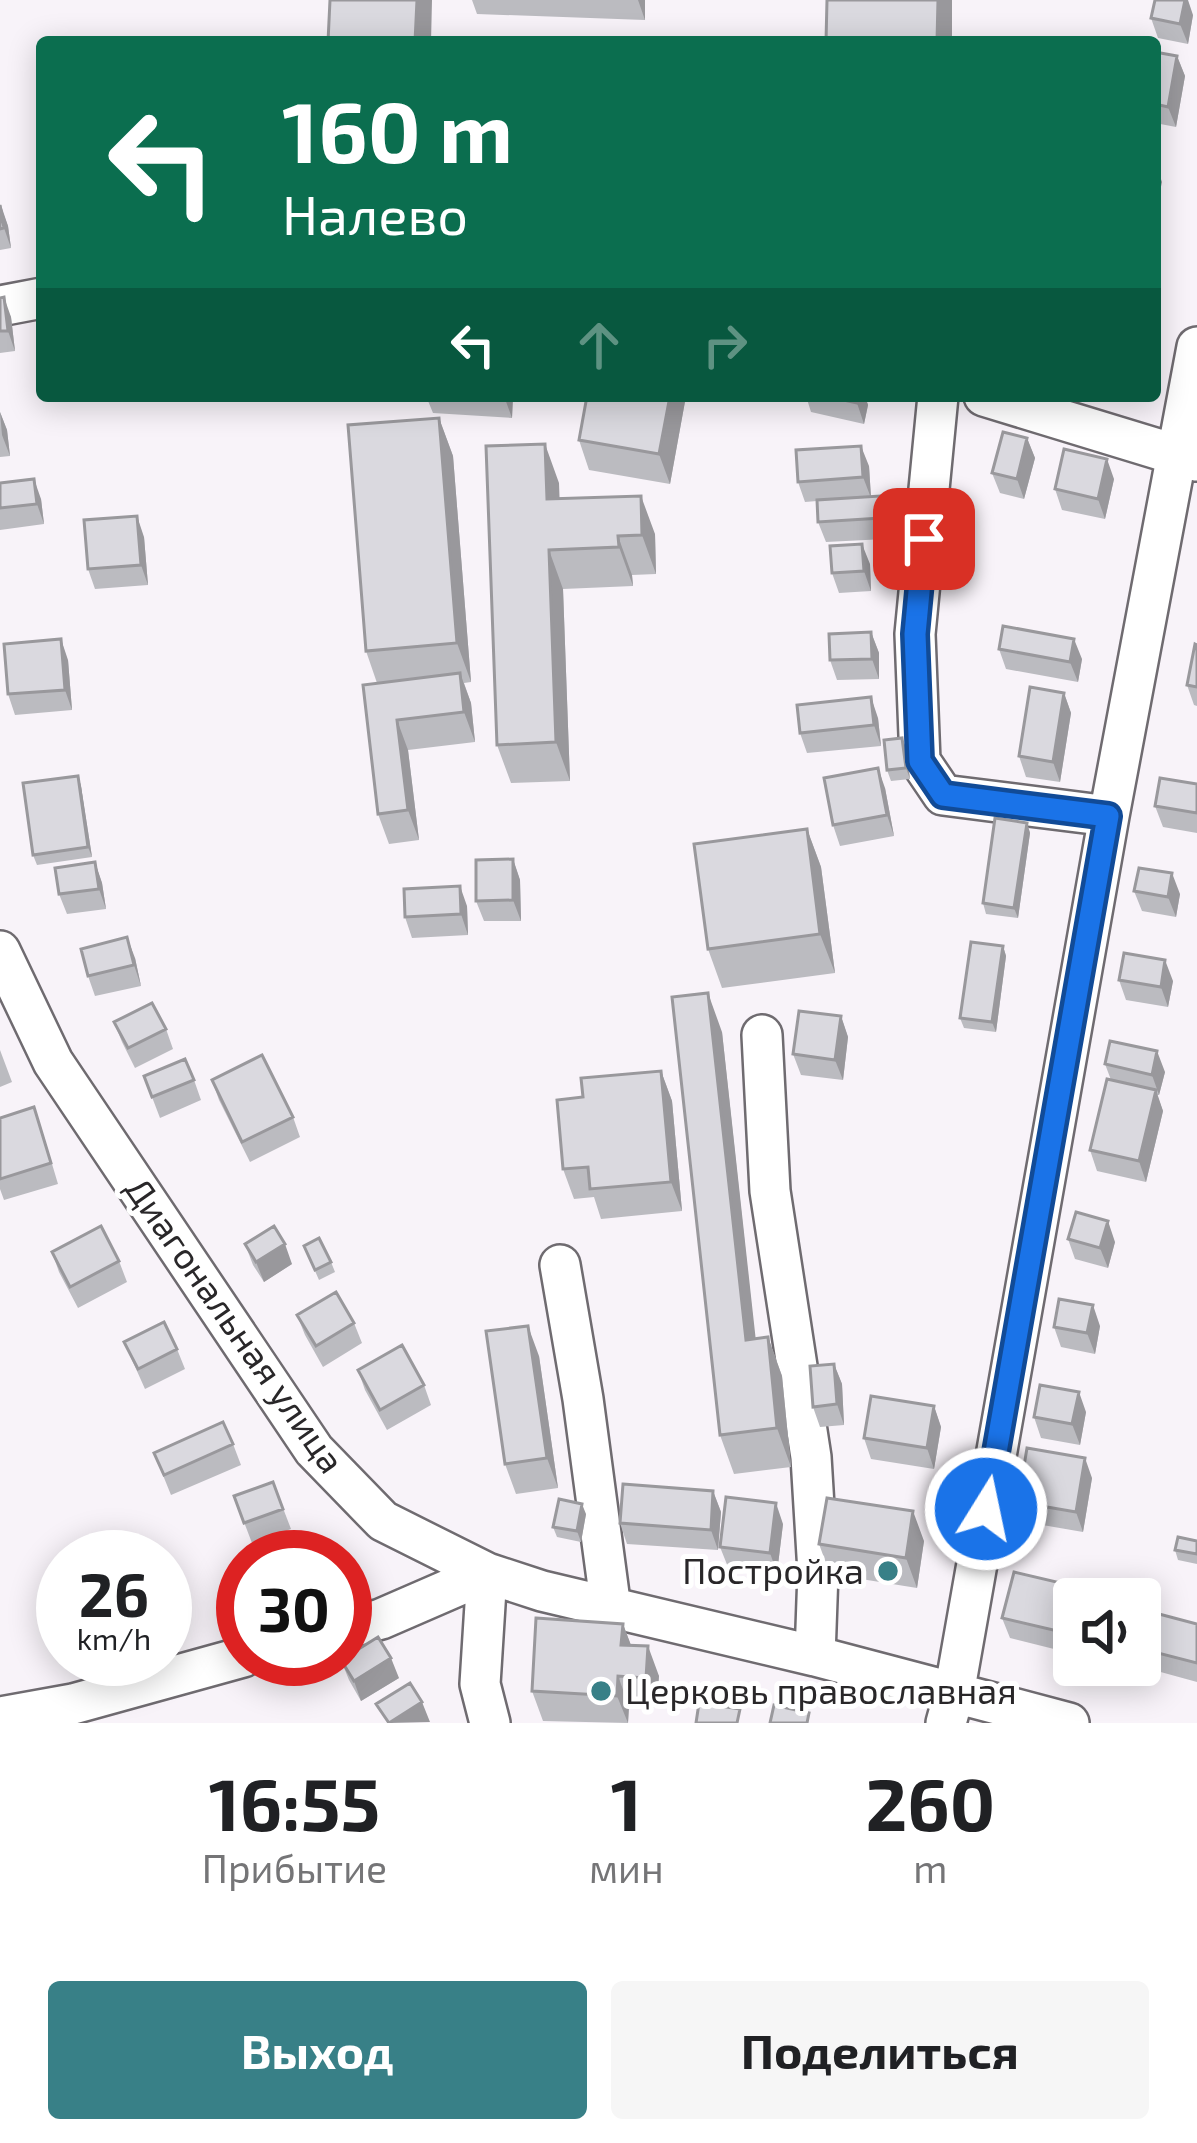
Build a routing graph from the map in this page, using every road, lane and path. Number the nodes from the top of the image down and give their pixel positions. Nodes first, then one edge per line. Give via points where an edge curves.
1 (36, 299) edge
2 (0, 305) edge
3 (1197, 347) edge
4 (937, 402) edge
5 (1003, 402) edge
6 (1187, 459) edge
7 (1108, 816) junction
8 (0, 951) edge
9 (762, 1035) dead end
10 (560, 1264) dead end
11 (488, 1573) junction
12 (611, 1609) junction
13 (372, 1621) edge
14 (815, 1656) junction
15 (216, 1666) edge
16 (950, 1708) edge
17 (74, 1713) edge
18 (0, 1718) edge
19 (490, 1723) edge
20 (1069, 1723) edge

1 - 2 street
3 - 6 street
4 - 7 street via 915,634 920,761 943,795
5 - 6 street
6 - 7 street
7 - 16 street
8 - 11 street, Диагональная улица via 53,1062 314,1450 383,1521
9 - 14 street via 770,1191 811,1457
10 - 12 street
11 - 12 street, Диагональная улица
11 - 13 street
11 - 19 street via 480,1684
12 - 14 street, Диагональная улица
14 - 16 street, Диагональная улица
15 - 17 street
16 - 20 street, Диагональная улица
17 - 18 street

